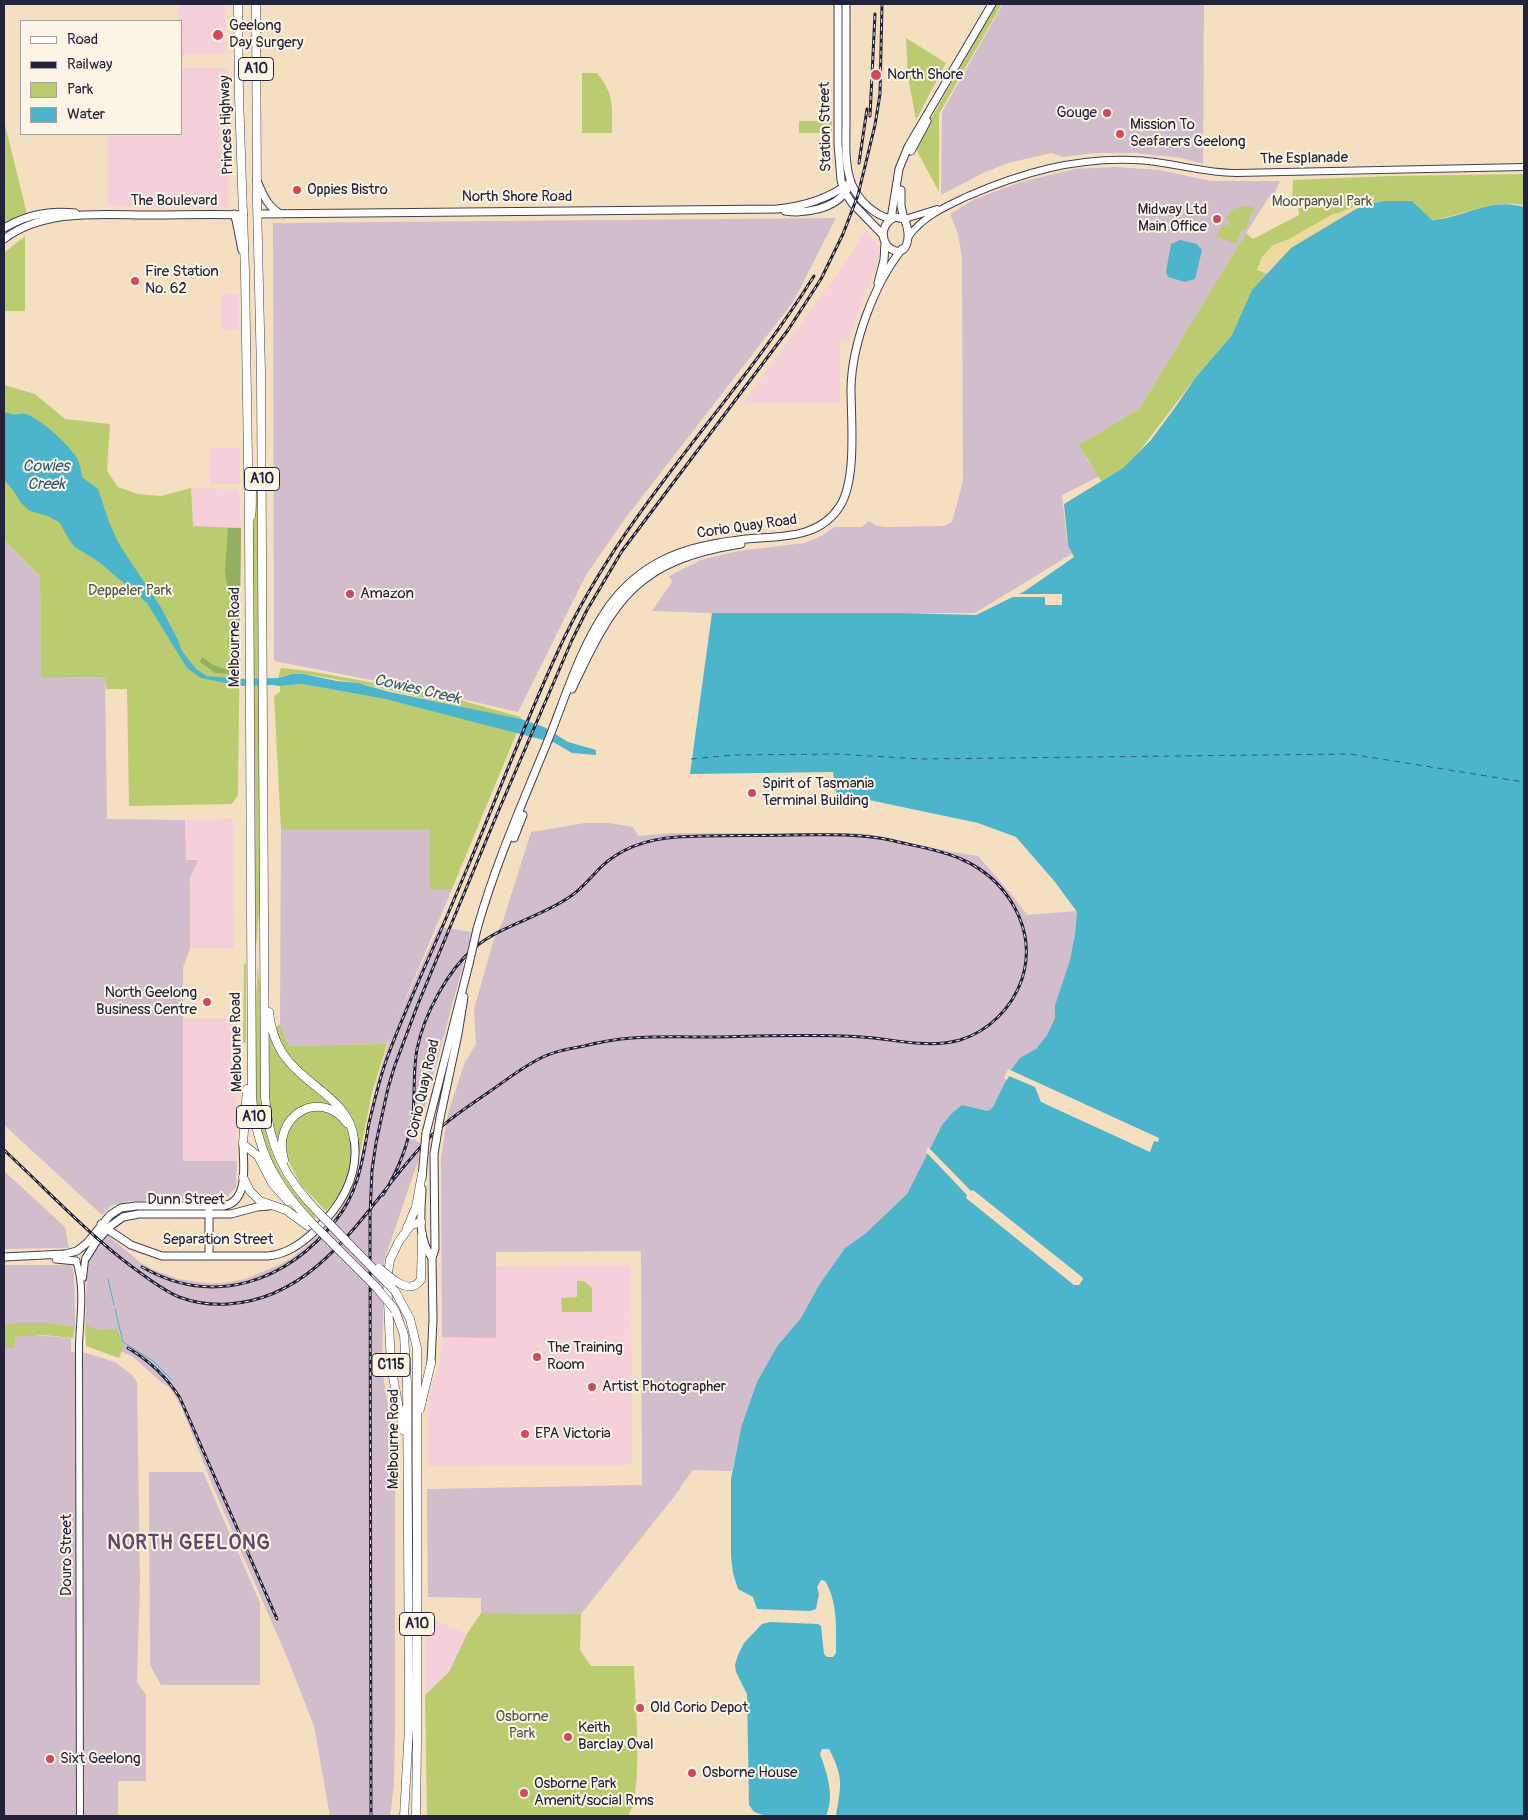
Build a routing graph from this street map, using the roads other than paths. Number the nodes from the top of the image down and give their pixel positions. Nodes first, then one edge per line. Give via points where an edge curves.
1 (238, 4) edge
2 (256, 4) edge
3 (838, 4) edge
4 (846, 4) edge
5 (992, 4) edge
6 (933, 106) junction
7 (1524, 167) edge
8 (257, 179) junction
9 (851, 182) junction
10 (844, 190) junction
11 (944, 208) junction
12 (234, 214) junction
13 (258, 214) junction
14 (281, 214) junction
15 (91, 215) junction
16 (243, 215) junction
17 (891, 219) junction
18 (905, 219) junction
19 (4, 228) edge
20 (883, 235) junction
21 (909, 236) junction
22 (5, 237) edge
23 (885, 244) junction
24 (902, 249) junction
25 (245, 265) junction
26 (874, 298) junction
27 (262, 473) junction
28 (248, 525) junction
29 (250, 954) junction
30 (264, 954) junction
31 (469, 964) junction
32 (264, 980) junction
33 (251, 1065) junction
34 (354, 1139) junction
35 (243, 1144) junction
36 (422, 1174) junction
37 (243, 1177) junction
38 (292, 1183) junction
39 (209, 1206) junction
40 (270, 1206) junction
41 (119, 1209) junction
42 (303, 1213) junction
43 (209, 1214) junction
44 (123, 1217) junction
45 (434, 1221) junction
46 (422, 1222) junction
47 (310, 1224) junction
48 (104, 1226) junction
49 (405, 1232) junction
50 (422, 1235) junction
51 (77, 1251) junction
52 (358, 1252) junction
53 (209, 1256) junction
54 (7, 1257) edge
55 (432, 1258) junction
56 (86, 1259) junction
57 (76, 1261) junction
58 (81, 1294) junction
59 (431, 1363) joint
60 (417, 1424) junction
61 (407, 1457) junction
62 (407, 1475) junction
63 (417, 1475) junction
64 (80, 1816) edge
65 (404, 1816) edge
66 (416, 1816) edge

1 - 16 highway, Princes Highway / A10
2 - 8 highway, Princes Highway / A10
3 - 10 main road, Station Street via 838,144
4 - 9 main road, Station Street via 846,145
5 - 6 main road
6 - 17 main road via 903,158
6 - 18 main road via 902,173 900,198
7 - 11 street, The Esplanade via 1236,173 1150,161 1096,160 1012,178
8 - 13 highway, Princes Highway / A10
8 - 14 main road via 266,202
9 - 10 main road, North Shore Road
9 - 17 main road, Station Street via 873,212
10 - 14 main road, North Shore Road via 839,199 816,209 793,212
10 - 20 main road
11 - 18 street, The Esplanade
11 - 21 street, The Esplanade via 920,223
12 - 15 main road, The Boulevard
12 - 16 main road, The Boulevard
12 - 25 main road
13 - 14 main road, North Shore Road
13 - 16 highway, The Boulevard
13 - 27 highway, Melbourne Road / A10
15 - 19 main road, The Boulevard via 43,213
15 - 22 main road, The Boulevard via 39,221
16 - 25 highway, Melbourne Road / A10
17 - 18 main road
17 - 20 main road via 885,225
18 - 21 main road
20 - 23 main road, C115
21 - 24 main road, C115
23 - 24 main road via 893,250
23 - 26 main road, Corio Quay Road / C115
24 - 26 main road, Corio Quay Road / C115
25 - 28 highway, Melbourne Road / A10
26 - 31 main road, Corio Quay Road / C115, bridge via 853,361 853,471 849,495 841,512 812,535 746,543 678,560 627,585 614,600 578,664 490,885
27 - 28 highway via 254,481 253,507
27 - 30 highway, Melbourne Road / A10
28 - 29 highway, Melbourne Road / A10
29 - 30 highway
29 - 33 highway, Melbourne Road / A10
30 - 32 highway, Melbourne Road / A10
31 - 36 main road, Corio Quay Road / C115, bridge via 434,1097
31 - 45 main road, Corio Quay Road / C115, bridge via 434,1154
32 - 34 highway via 271,1026 279,1048 290,1064 342,1110 351,1125
32 - 38 highway, Melbourne Road / A10 via 268,1122 276,1153
33 - 35 highway
33 - 42 highway, Melbourne Road / A10 via 252,1108 262,1151 276,1179
34 - 38 highway via 345,1122 332,1111 309,1108 294,1115 285,1127 281,1142
34 - 53 main road, Separation Street via 354,1166 342,1200 304,1241 273,1255
35 - 37 main road
35 - 42 highway via 258,1156 280,1194
36 - 46 main road, Corio Quay Road / C115
36 - 49 highway, C115 via 416,1207
37 - 39 main road, Dunn Street via 241,1191 233,1203
37 - 40 highway via 254,1197
38 - 52 highway, Melbourne Road / A10, bridge
39 - 41 main road, Dunn Street
39 - 43 main road
40 - 43 main road, Dunn Street
40 - 47 highway via 286,1210
41 - 44 main road
41 - 48 main road via 110,1215
42 - 47 highway, Melbourne Road / A10
43 - 44 main road, Dunn Street
43 - 53 main road
44 - 48 main road, Dunn Street
45 - 46 main road
45 - 55 main road, Corio Quay Road / C115 via 435,1249
46 - 49 highway
46 - 50 main road, Corio Quay Road / C115
47 - 61 highway, Melbourne Road / A10, bridge via 383,1294 401,1326 405,1344
48 - 51 main road
48 - 53 main road, Separation Street via 131,1245 162,1256
48 - 56 main road
49 - 61 highway, C115 via 390,1260 387,1291 392,1372
50 - 52 highway, C115, bridge via 420,1280 409,1287
50 - 55 main road, Corio Quay Road
51 - 54 main road
51 - 56 main road via 85,1252
51 - 57 main road
52 - 60 highway, Melbourne Road / A10, bridge via 395,1291 407,1310 415,1338
54 - 57 main road
55 - 59 main road, Corio Quay Road / C115
56 - 57 main road
56 - 58 street, Douro Street
57 - 58 street, Douro Street
58 - 64 street, Douro Street
59 - 60 highway, C115
60 - 63 highway, Melbourne Road / A10
61 - 62 highway, Melbourne Road / A10
62 - 63 highway
62 - 65 highway, Melbourne Road / A10 via 409,1709
63 - 66 highway, Melbourne Road / A10

